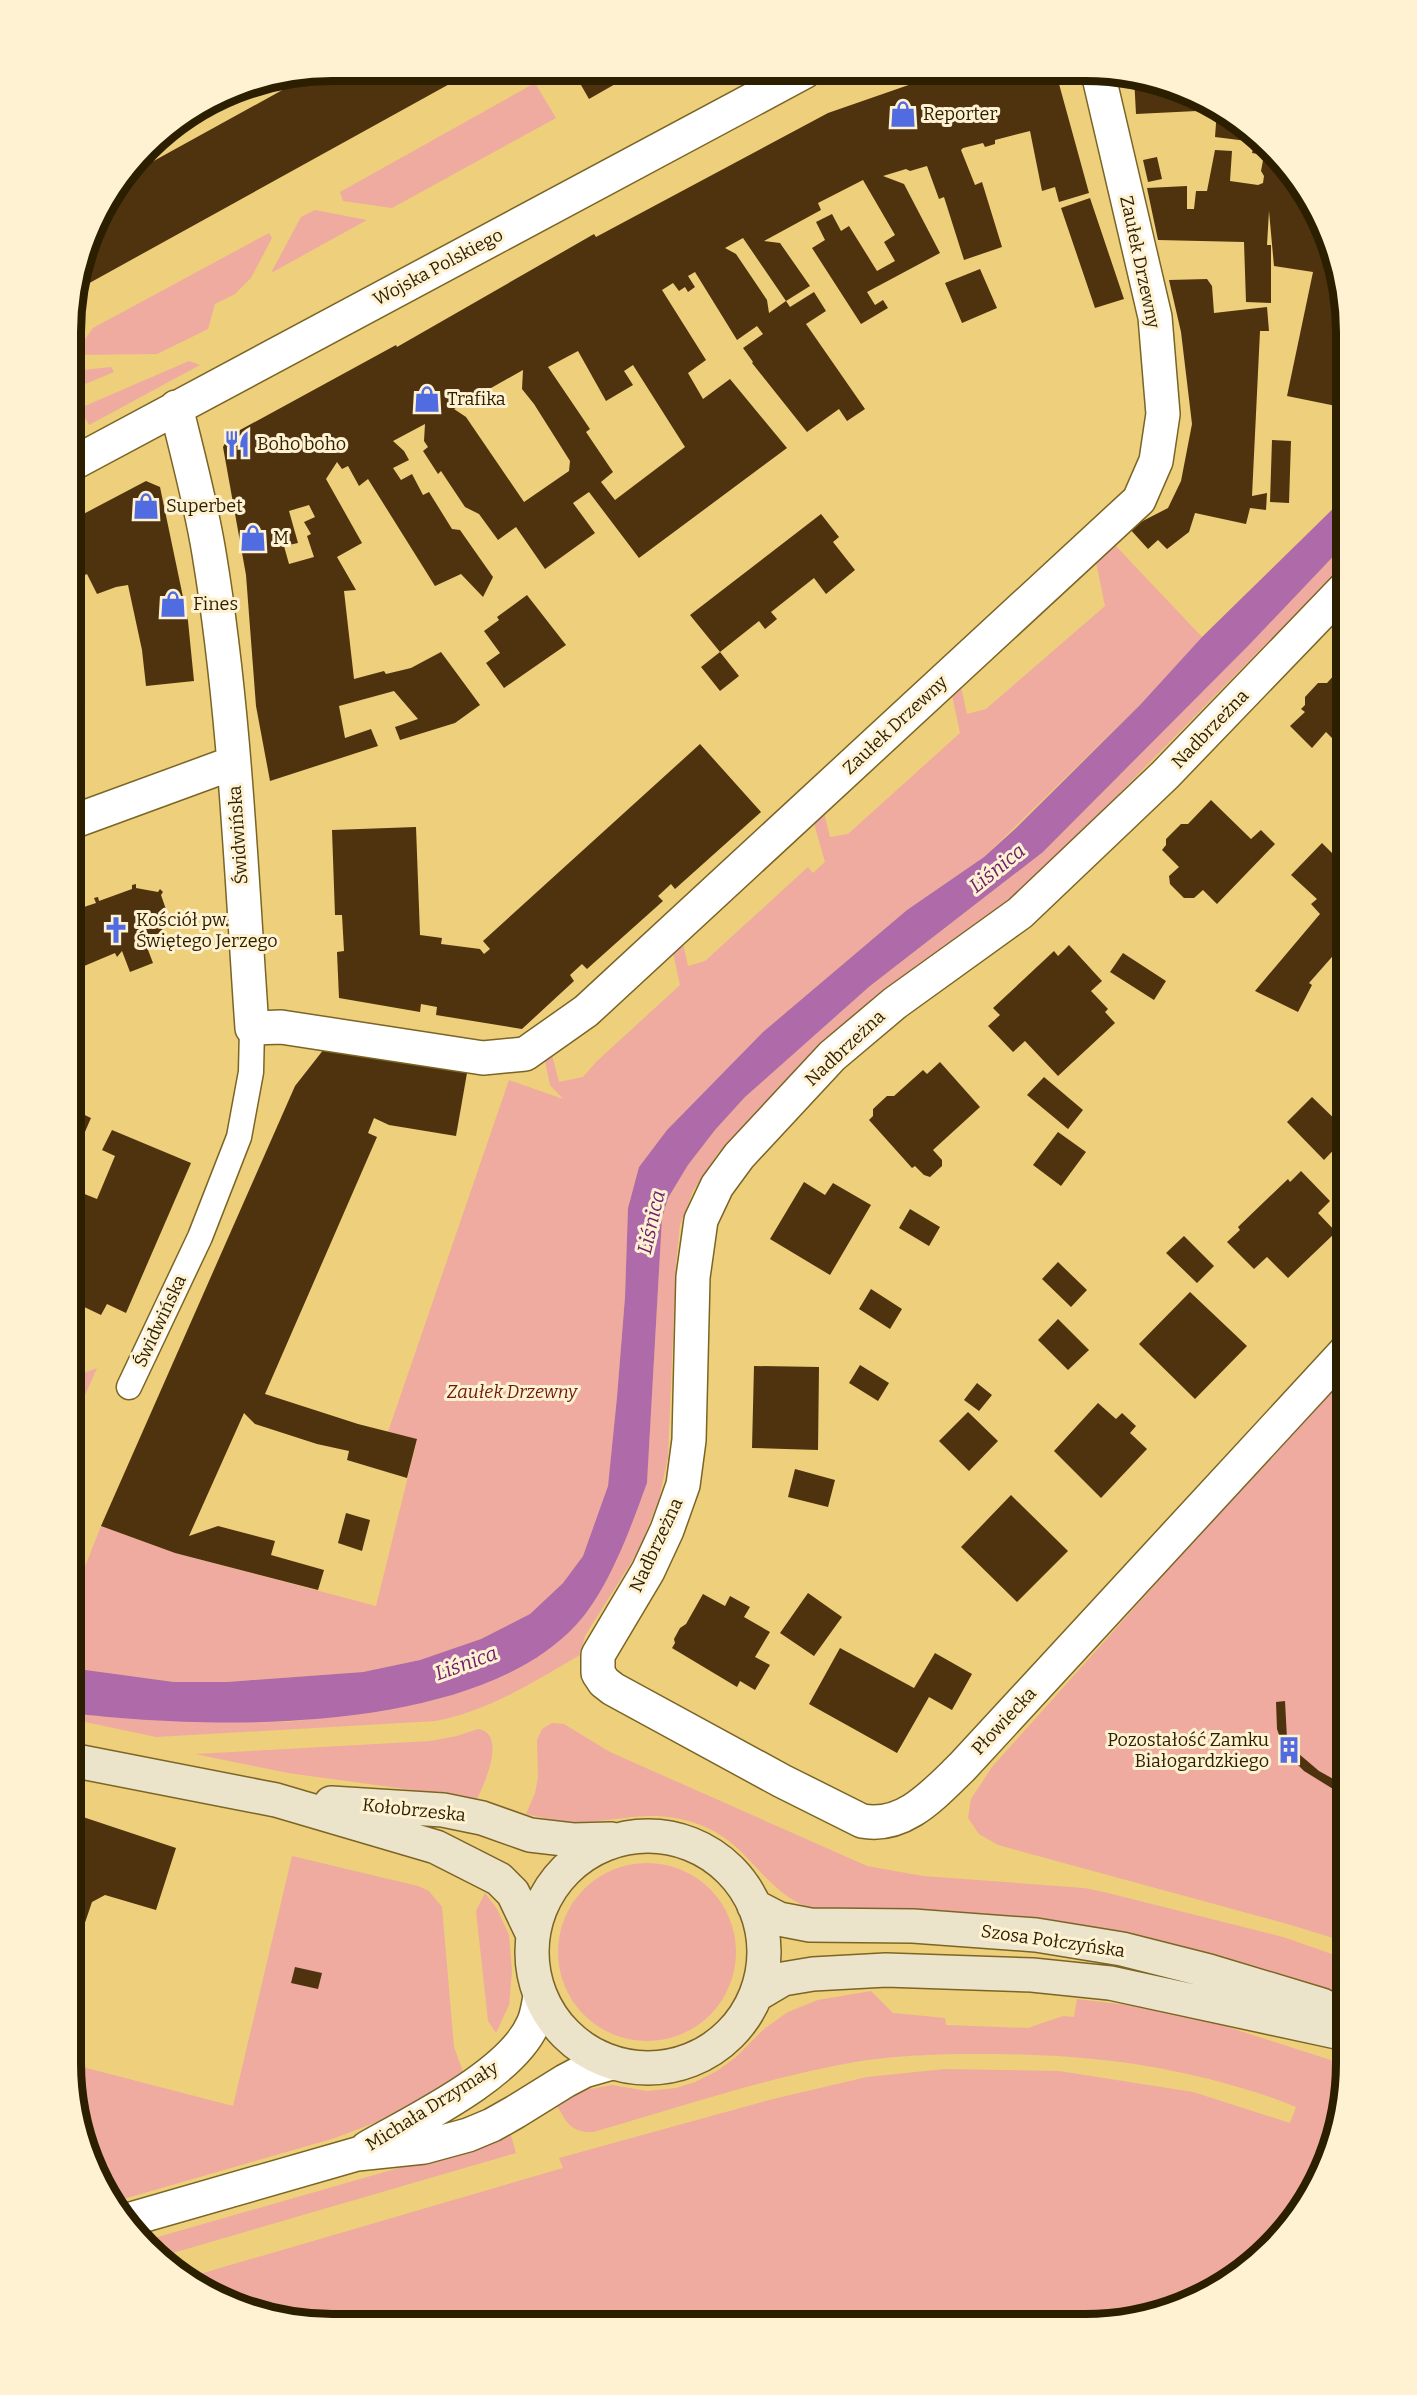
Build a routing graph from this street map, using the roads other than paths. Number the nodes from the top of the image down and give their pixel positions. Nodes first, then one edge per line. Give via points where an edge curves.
1 (776, 81) edge
2 (1100, 82) edge
3 (176, 407) junction
4 (81, 459) edge
5 (1336, 597) edge
6 (233, 763) junction
7 (81, 819) edge
8 (252, 1028) junction
9 (1336, 1362) edge
10 (129, 1387) dead end
11 (598, 1655) joint
12 (81, 1762) edge
13 (276, 1800) junction
14 (622, 1839) junction
15 (754, 1905) junction
16 (533, 1935) junction
17 (756, 1995) junction
18 (540, 1997) junction
19 (1336, 2013) edge
20 (1336, 2032) edge
21 (612, 2063) junction
22 (357, 2154) junction
23 (135, 2218) edge

1 - 3 street, Wojska Polskiego
2 - 8 street, Zaułek Drzewny via 1155,316 1163,414 1156,461 1139,500 586,1011 525,1054 483,1058 281,1027
3 - 4 street, Wojska Polskiego
3 - 6 street, Świdwińska via 209,554
5 - 11 street, Nadbrzeżna via 1165,775 1020,913 895,1003 832,1056 739,1156 717,1186 701,1220 693,1277 689,1440 683,1485 648,1571
6 - 7 street
6 - 8 street, Świdwińska
8 - 10 lane, Świdwińska via 251,1072 239,1137 200,1237
9 - 11 street, Płowiecka via 962,1767 932,1797 888,1822 862,1821 613,1689 598,1672
12 - 13 main road, Kołobrzeska
13 - 14 main road, Kołobrzeska via 443,1809 530,1835 573,1840
13 - 16 main road, Kołobrzeska via 436,1847 485,1870 513,1893
14 - 15 main road via 667,1838 700,1849 728,1868
14 - 16 main road via 579,1858 562,1874 538,1912
15 - 17 main road via 764,1950
15 - 19 main road, Szosa Połczyńska via 779,1919 810,1925 914,1926 1036,1935 1122,1949 1209,1971
16 - 18 main road via 532,1966
17 - 20 main road, Szosa Połczyńska via 783,1979 813,1974 898,1970 1032,1975 1110,1983
17 - 21 main road via 745,2017 709,2052 661,2068
18 - 21 main road via 569,2038
18 - 22 street, Michała Drzymały via 533,2024 507,2058 451,2099
21 - 22 street, Michała Drzymały via 584,2071 492,2126 468,2135 424,2147
22 - 23 street, Michała Drzymały

